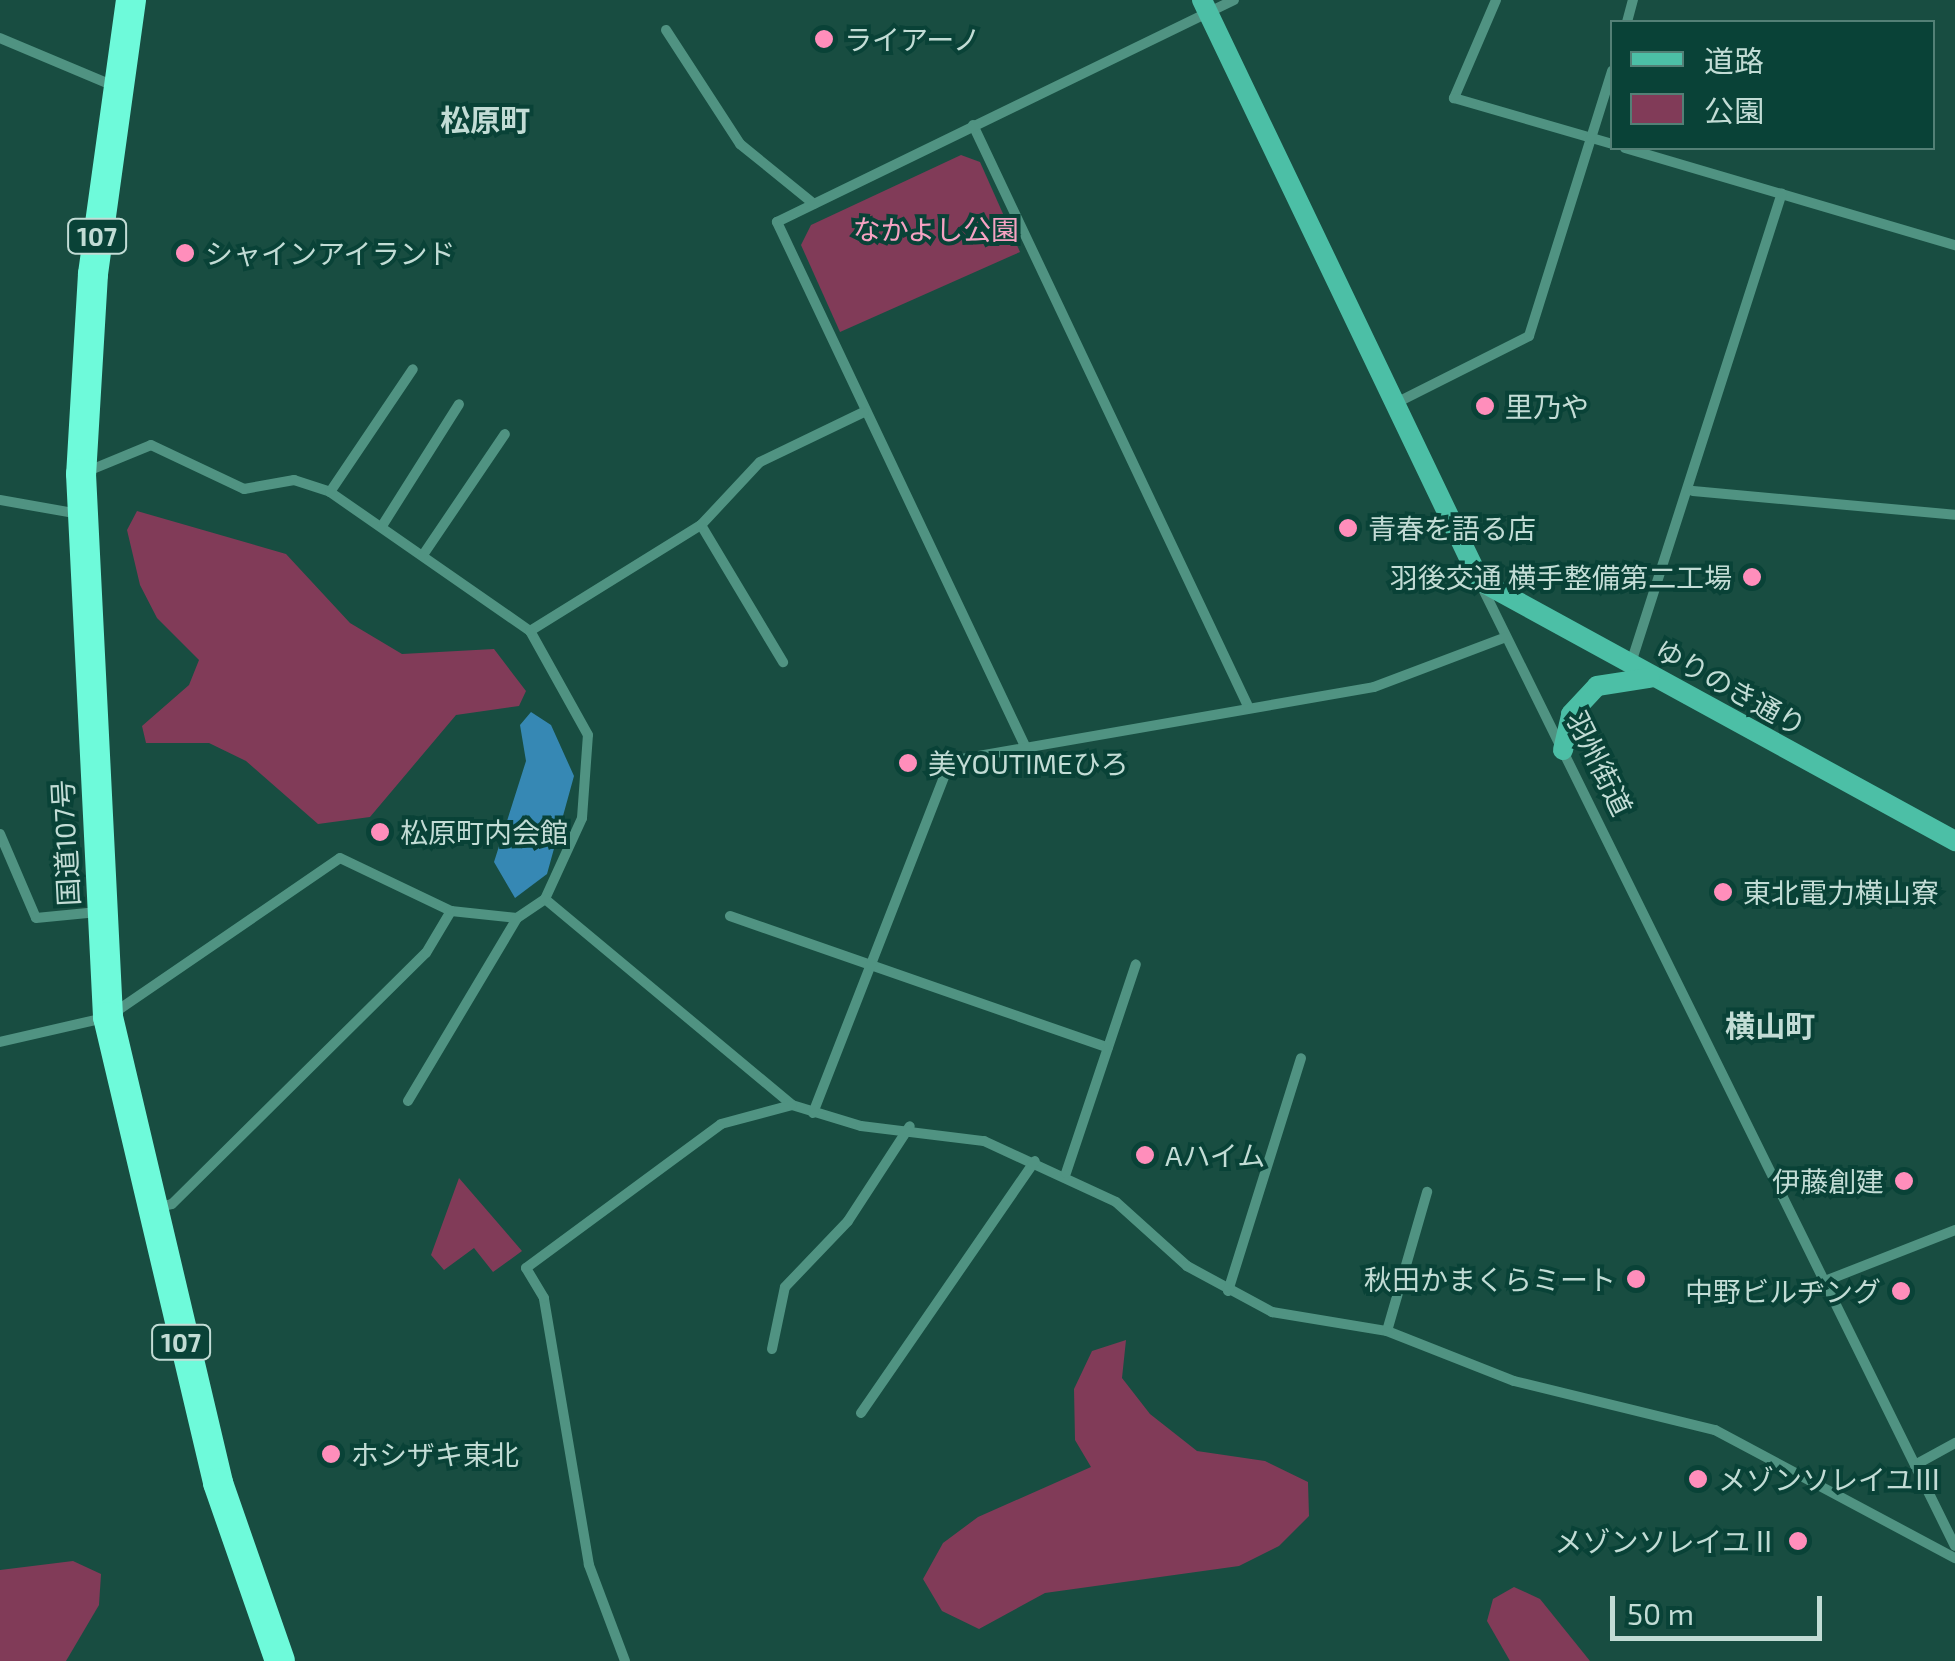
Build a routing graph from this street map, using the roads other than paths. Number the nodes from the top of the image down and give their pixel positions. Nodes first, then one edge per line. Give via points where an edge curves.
1 (132, 0) edge
2 (1234, 0) edge
3 (1496, 0) edge
4 (1205, 6) edge
5 (666, 30) dead end
6 (0, 38) edge
7 (1610, 78) edge
8 (117, 88) junction
9 (973, 125) junction
10 (1593, 138) junction
11 (1610, 143) edge
12 (1632, 150) edge
13 (1782, 194) junction
14 (814, 204) junction
15 (1955, 245) edge
16 (413, 369) dead end
17 (1396, 403) junction
18 (459, 404) dead end
19 (864, 412) junction
20 (505, 434) dead end
21 (81, 474) junction
22 (1693, 491) junction
23 (330, 492) junction
24 (0, 500) edge
25 (80, 514) junction
26 (1955, 515) edge
27 (701, 525) junction
28 (382, 526) junction
29 (423, 555) junction
30 (1480, 581) junction
31 (530, 632) junction
32 (1506, 637) junction
33 (783, 662) dead end
34 (1631, 663) junction
35 (1660, 679) junction
36 (1247, 704) junction
37 (1025, 746) junction
38 (1563, 750) junction
39 (0, 834) edge
40 (1955, 841) edge
41 (545, 899) junction
42 (451, 910) junction
43 (101, 912) junction
44 (730, 916) dead end
45 (517, 918) junction
46 (1136, 964) dead end
47 (871, 965) junction
48 (108, 1017) junction
49 (0, 1042) edge
50 (1108, 1048) junction
51 (1301, 1058) dead end
52 (408, 1100) dead end
53 (792, 1104) junction
54 (813, 1113) junction
55 (910, 1126) junction
56 (1035, 1161) junction
57 (1066, 1173) junction
58 (1427, 1192) dead end
59 (148, 1210) junction
60 (1955, 1230) edge
61 (1825, 1281) junction
62 (1228, 1291) junction
63 (1387, 1331) junction
64 (772, 1348) dead end
65 (861, 1413) dead end
66 (1955, 1443) edge
67 (1915, 1465) junction
68 (1955, 1546) edge
69 (1955, 1558) edge
70 (280, 1661) edge
71 (625, 1661) edge

1 - 8 highway, 国道107号 / 107
2 - 4 street
3 - 10 street via 1454,98
4 - 9 street
4 - 17 street, 羽州街道
5 - 14 street via 740,144
6 - 8 street
7 - 10 street
8 - 21 highway, 国道107号 / 107
9 - 14 street
9 - 36 street
10 - 11 street
10 - 17 street via 1530,336
12 - 13 street
13 - 15 street
13 - 22 street
14 - 19 street via 777,222
16 - 23 street
17 - 30 street, 羽州街道
18 - 28 street
19 - 27 street via 760,462
19 - 37 street
20 - 29 street
21 - 23 street via 151,445 244,488 294,480
21 - 25 highway, 国道107号 / 107
22 - 26 street
22 - 34 street via 1673,526
23 - 28 street
24 - 25 street
25 - 43 highway, 国道107号 / 107
27 - 31 street
27 - 33 street
28 - 29 street
29 - 31 street
30 - 32 street, 羽州街道
30 - 34 street, ゆりのき通り
31 - 41 street via 588,735 582,818
32 - 36 street via 1374,687
32 - 38 street, 羽州街道
34 - 35 street, ゆりのき通り
35 - 38 street via 1615,676 1597,686 1571,714
35 - 40 street, ゆりのき通り
36 - 37 street
37 - 47 street via 950,761
38 - 61 street, 羽州街道
39 - 43 street via 36,918
41 - 45 street
41 - 53 street
42 - 45 street
42 - 48 street via 340,858
42 - 59 street via 426,953 215,1162 172,1204
43 - 48 highway, 国道107号 / 107
44 - 47 street
45 - 52 street
46 - 50 street
47 - 50 street
47 - 54 street
48 - 49 street
48 - 59 highway, 国道107号 / 107
50 - 57 street
51 - 62 street
53 - 54 street
53 - 71 street via 721,1124 526,1268 544,1298 588,1565
54 - 55 street
55 - 56 street
55 - 64 street via 848,1221 786,1287
56 - 57 street
56 - 65 street
57 - 62 street
58 - 63 street
59 - 70 highway, 国道107号 / 107 via 218,1483
60 - 61 street
61 - 67 street, 羽州街道
62 - 63 street via 1272,1312
63 - 69 street via 1514,1381 1715,1430
66 - 67 street
67 - 68 street, 羽州街道

